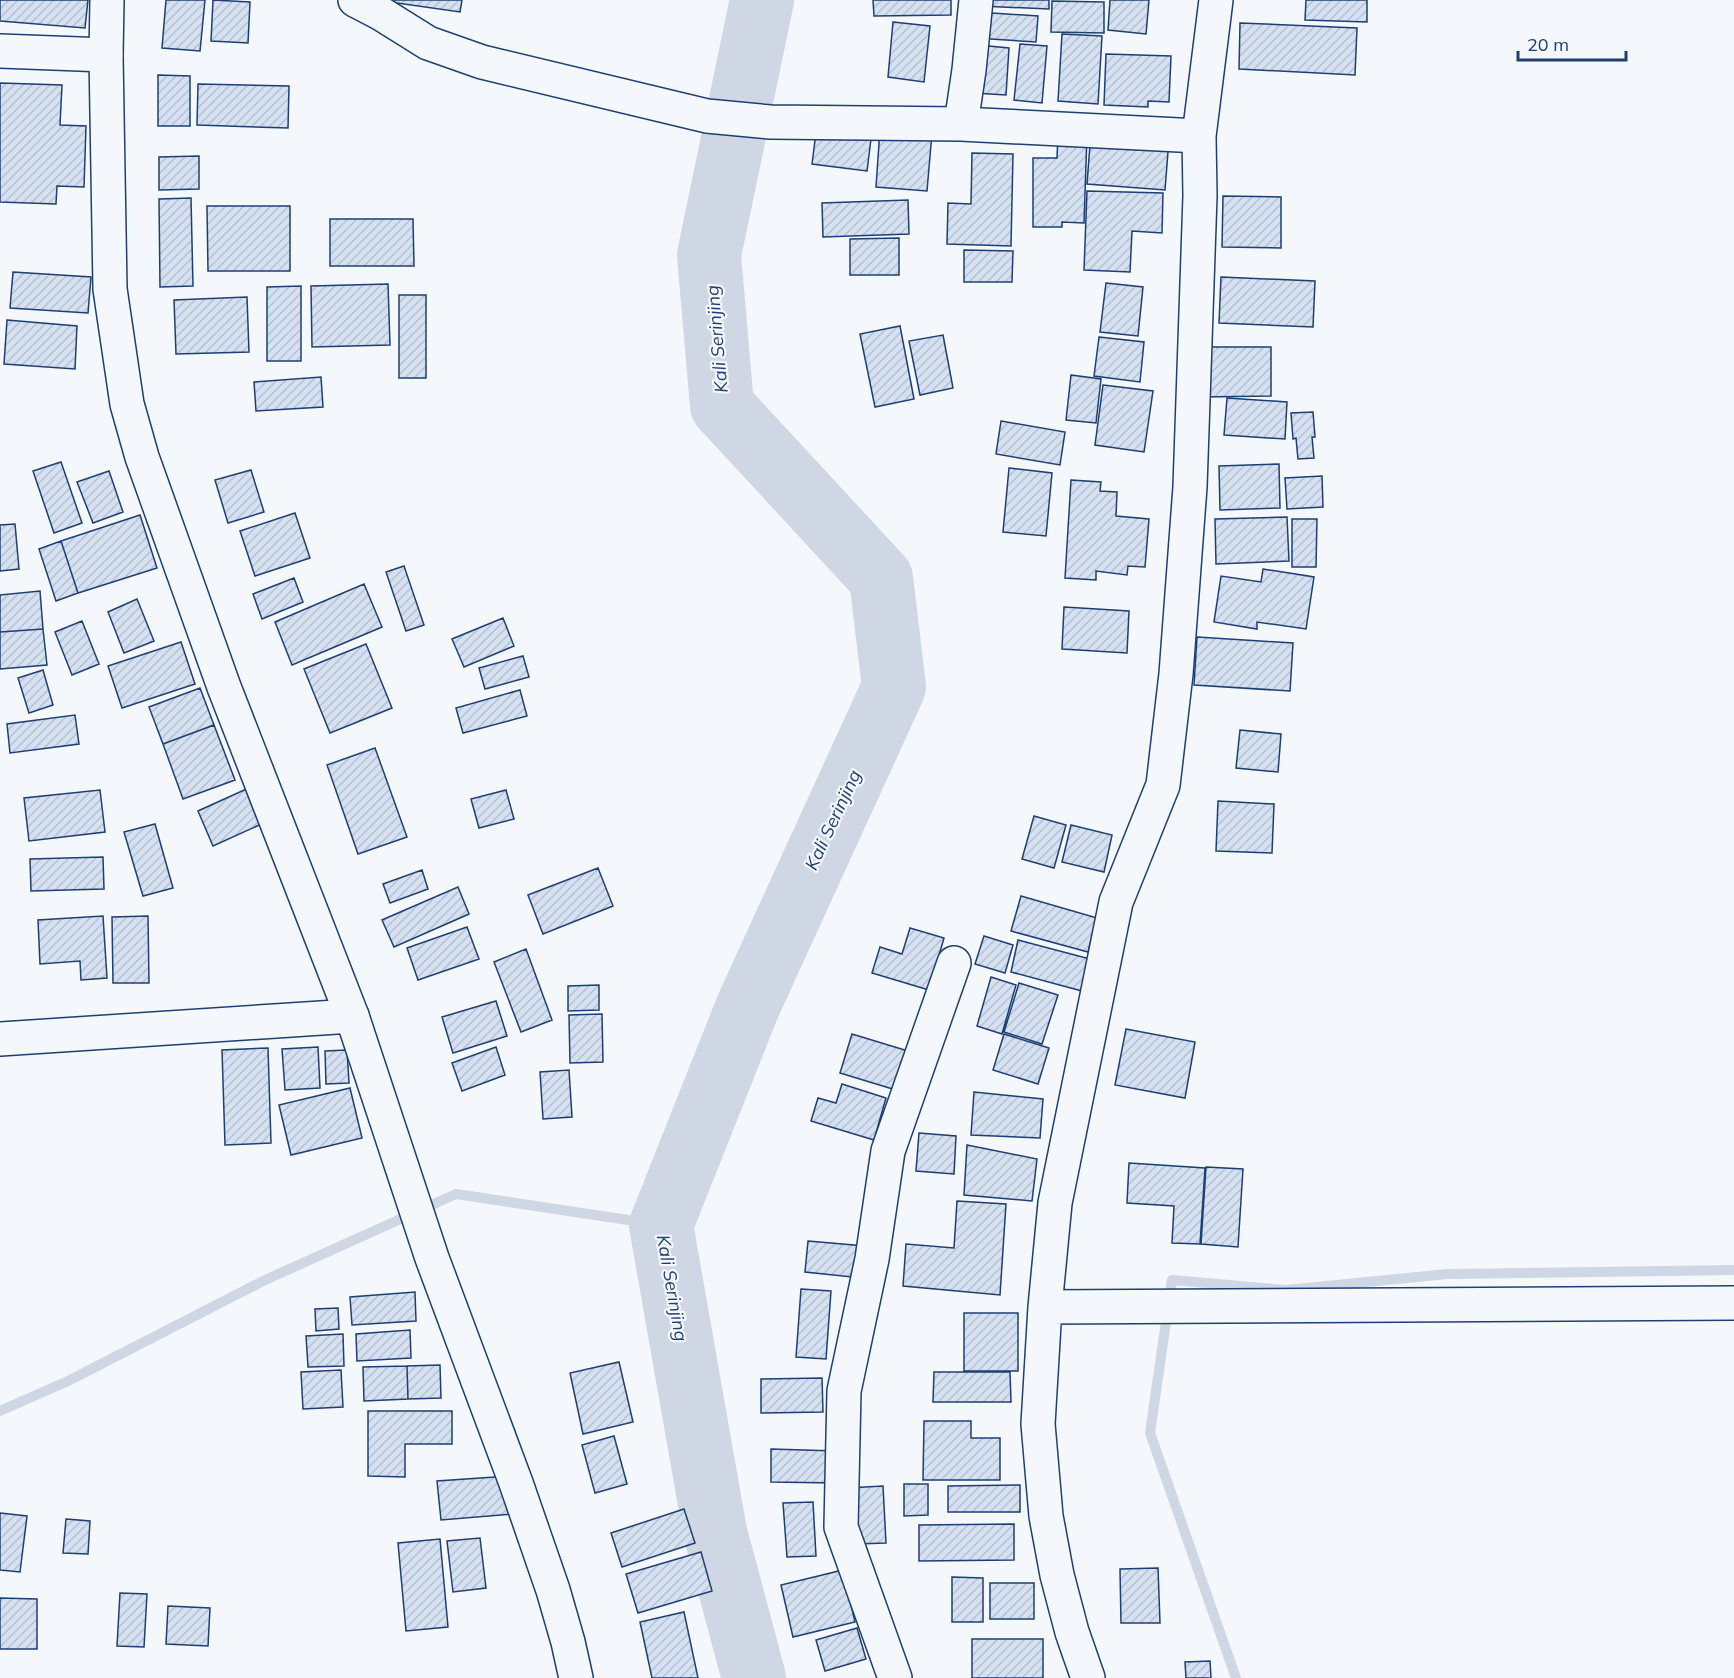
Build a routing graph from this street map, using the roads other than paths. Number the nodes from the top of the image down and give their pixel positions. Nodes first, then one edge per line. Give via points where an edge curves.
1 (107, 0) edge
2 (355, 0) edge
3 (976, 0) edge
4 (1216, 0) edge
5 (0, 51) edge
6 (106, 55) junction
7 (961, 124) junction
8 (1199, 136) junction
9 (954, 963) dead end
10 (352, 1016) junction
11 (0, 1039) edge
12 (1734, 1302) edge
13 (1045, 1307) junction
14 (576, 1678) edge
15 (895, 1678) edge
16 (1089, 1678) edge

1 - 6 street
2 - 7 street via 428,43 482,62 707,116 770,122
3 - 7 street
4 - 8 street
5 - 6 street
6 - 10 street via 110,289 127,404 224,687
7 - 8 street
8 - 13 street via 1190,487 1163,785 1116,902 1055,1203
9 - 15 street via 888,1151 872,1259 844,1390 841,1527
10 - 11 street
10 - 14 street via 432,1258 554,1590
12 - 13 street
13 - 16 street via 1038,1424 1046,1516 1057,1575

